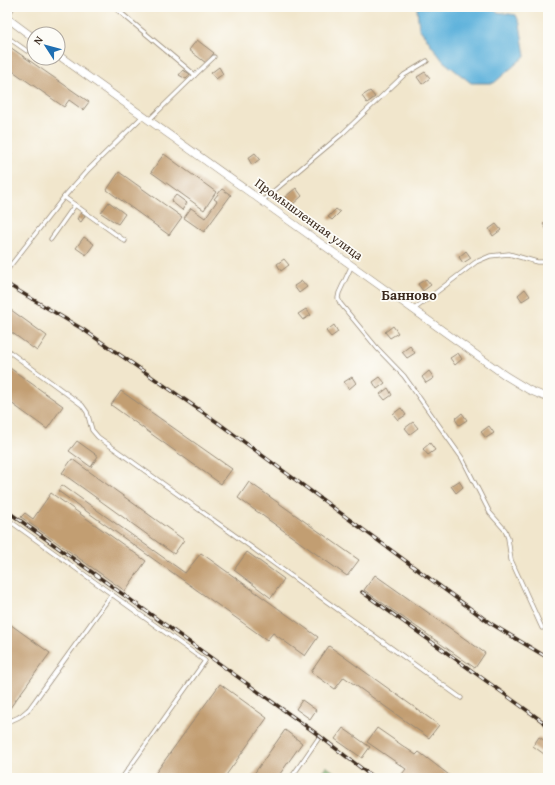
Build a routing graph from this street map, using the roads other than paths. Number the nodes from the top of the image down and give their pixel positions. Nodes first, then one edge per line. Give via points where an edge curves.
1 (13, 7) edge
2 (114, 7) edge
3 (7, 18) edge
4 (26, 32) edge
5 (7, 37) edge
6 (26, 50) edge
7 (214, 57) dead end
8 (66, 61) edge
9 (427, 61) dead end
10 (196, 75) junction
11 (146, 118) junction
12 (64, 197) junction
13 (262, 201) junction
14 (75, 205) junction
15 (51, 239) dead end
16 (125, 241) dead end
17 (548, 262) edge
18 (352, 265) junction
19 (7, 270) edge
20 (413, 310) junction
21 (7, 350) edge
22 (548, 398) edge
23 (7, 519) edge
24 (112, 594) junction
25 (542, 628) dead end
26 (461, 698) dead end
27 (7, 721) edge
28 (318, 740) dead end
29 (122, 778) edge
30 (291, 778) edge

1 - 3 lane
2 - 10 lane
3 - 4 street
5 - 6 lane
7 - 10 lane
8 - 11 street, Промышленная улица
9 - 13 lane via 404,75 342,134
10 - 11 lane
11 - 12 lane via 87,171
11 - 13 street, Промышленная улица
12 - 14 lane
12 - 19 lane
13 - 18 street, Промышленная улица
14 - 15 lane
14 - 16 lane
17 - 20 lane via 538,262 509,254 490,256 476,262
18 - 20 street, Промышленная улица
18 - 25 lane via 338,293 340,303 404,376 462,458 490,513 505,530 511,560
20 - 22 street, Промышленная улица via 506,376
21 - 26 lane via 82,405 87,412 92,430 98,437
23 - 24 lane
24 - 27 lane via 29,708 20,717
24 - 29 lane via 205,661
28 - 30 lane

